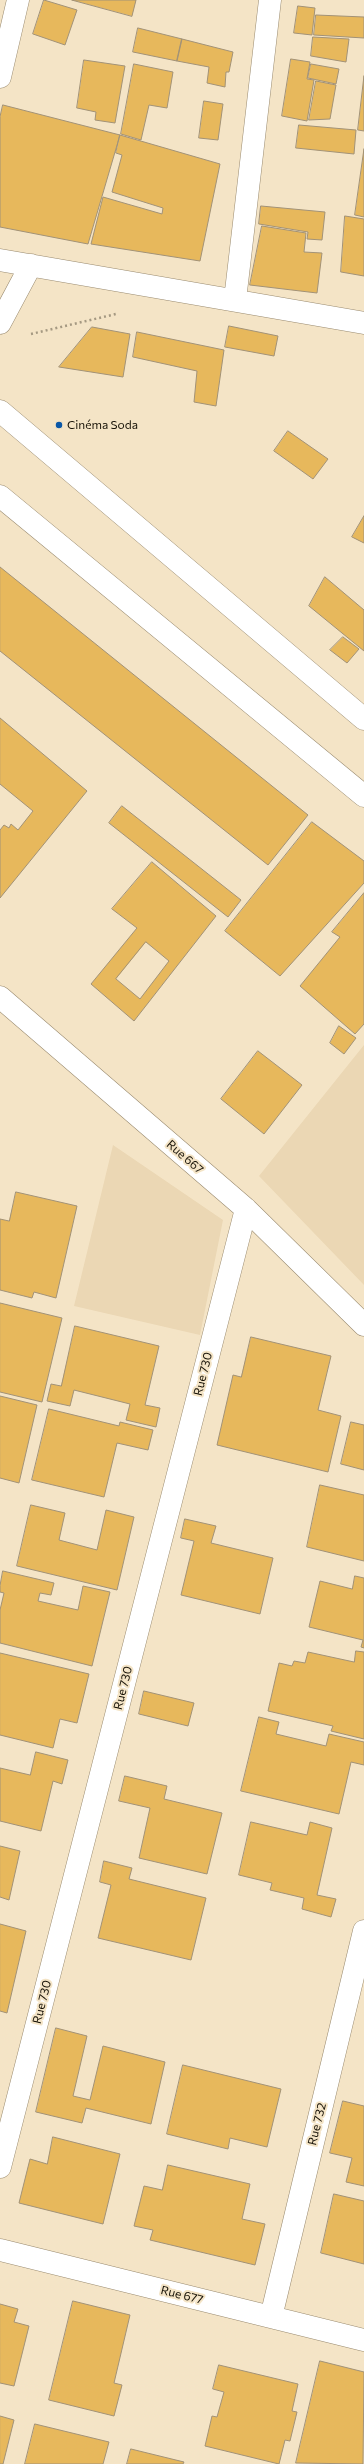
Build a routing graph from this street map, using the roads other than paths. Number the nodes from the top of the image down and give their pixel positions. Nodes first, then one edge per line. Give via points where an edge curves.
1 (18, 0) edge
2 (270, 0) edge
3 (0, 77) edge
4 (0, 260) edge
5 (31, 265) junction
6 (235, 300) junction
7 (0, 323) edge
8 (364, 323) edge
9 (0, 411) edge
10 (0, 496) edge
11 (364, 719) edge
12 (364, 796) edge
13 (0, 997) edge
14 (246, 1209) junction
15 (364, 1325) edge
16 (364, 1931) edge
17 (0, 2167) edge
18 (0, 2250) edge
19 (271, 2317) junction
20 (364, 2340) edge

1 - 3 street
2 - 6 street
4 - 5 street
5 - 6 street
5 - 7 street
6 - 8 street
9 - 11 street
10 - 12 street
13 - 14 street, Rue 667
14 - 15 street, Rue 667
14 - 17 street, Rue 730
16 - 19 street, Rue 732
18 - 19 street, Rue 677
19 - 20 street, Rue 677

